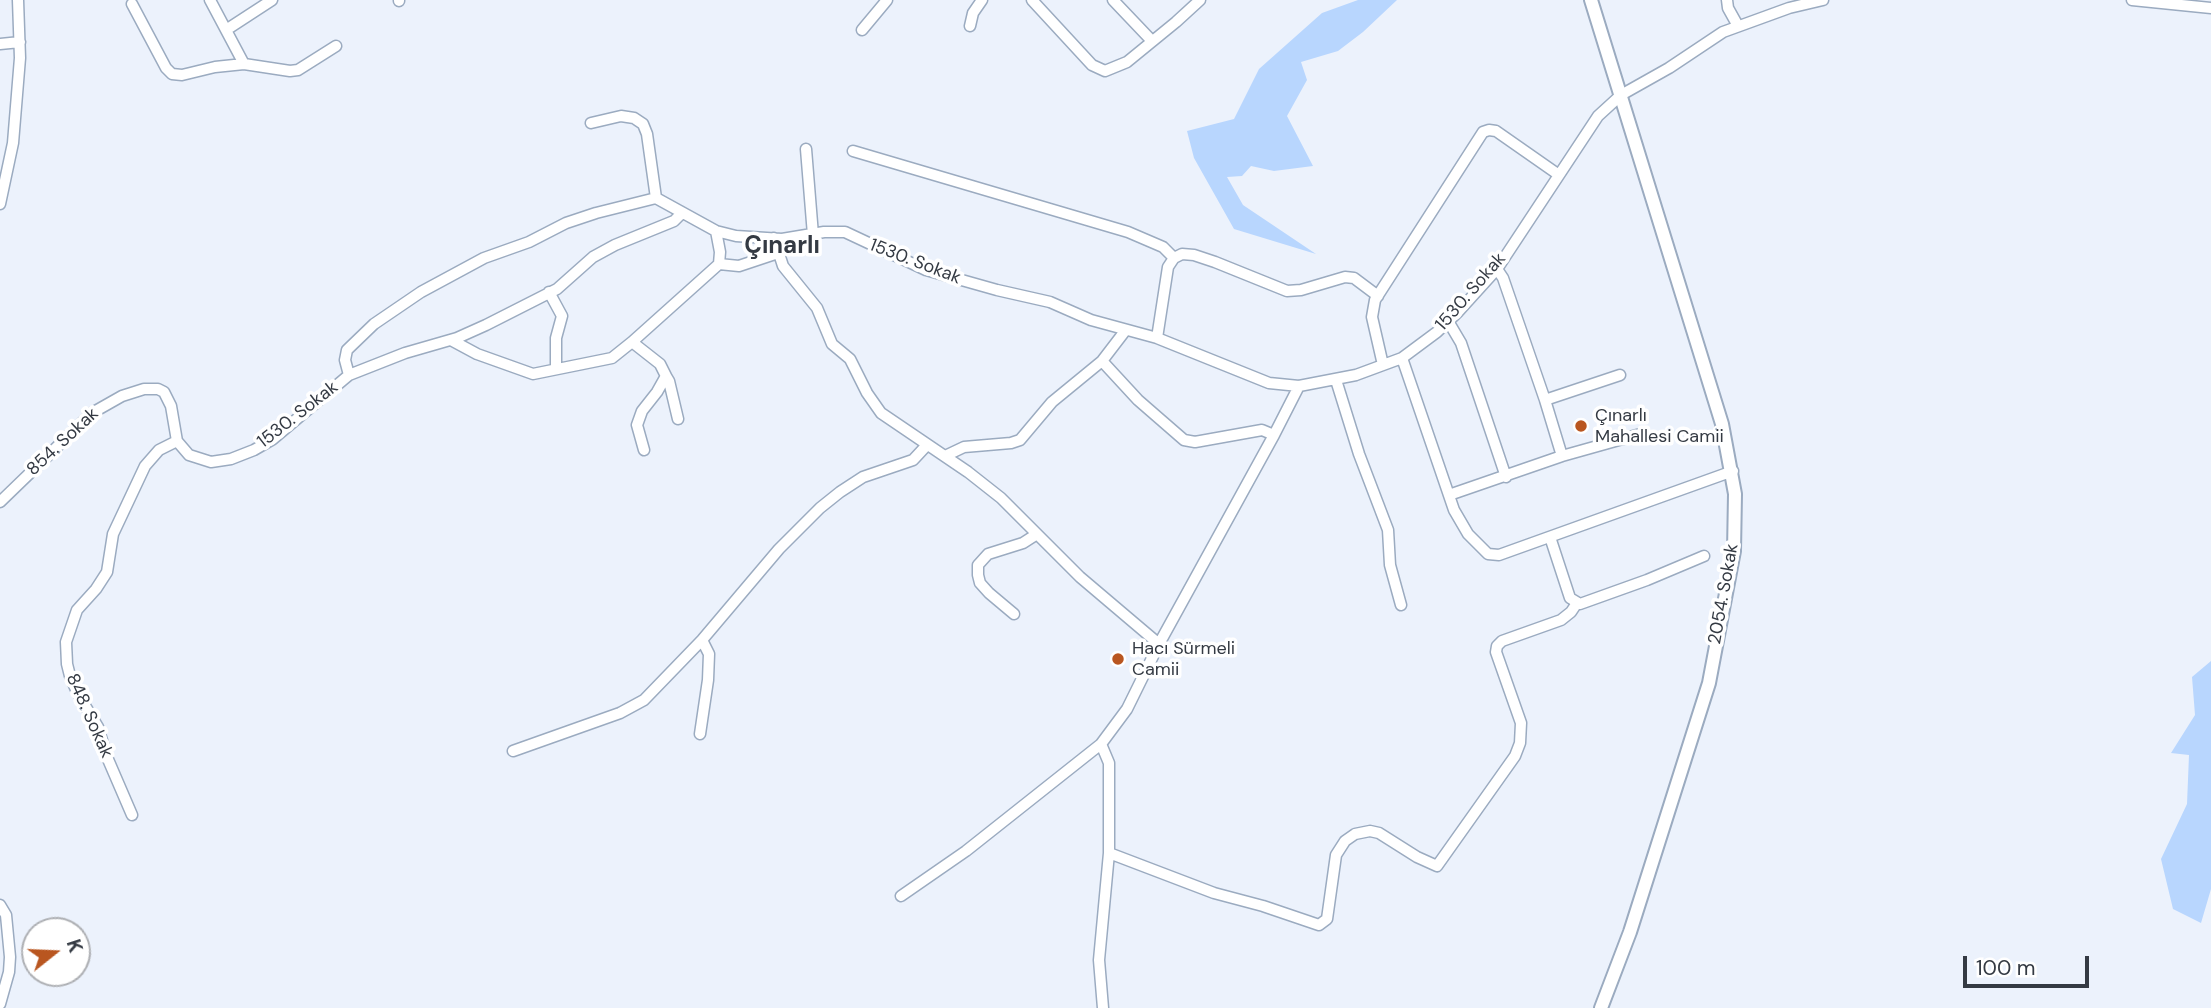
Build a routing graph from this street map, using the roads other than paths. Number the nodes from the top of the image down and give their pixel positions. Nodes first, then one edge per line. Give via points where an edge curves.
1 (19, 0) edge
2 (210, 0) edge
3 (272, 0) edge
4 (887, 0) edge
5 (982, 0) edge
6 (1032, 0) edge
7 (1113, 0) edge
8 (1591, 0) edge
9 (1727, 0) edge
10 (1823, 0) edge
11 (2132, 0) edge
12 (1197, 1) edge
13 (132, 4) dead end
14 (2211, 8) edge
15 (970, 26) dead end
16 (1738, 26) junction
17 (226, 30) junction
18 (862, 30) dead end
19 (1153, 41) junction
20 (20, 42) junction
21 (0, 44) edge
22 (336, 46) dead end
23 (244, 64) junction
24 (1621, 95) junction
25 (591, 123) dead end
26 (806, 149) dead end
27 (853, 151) dead end
28 (1559, 175) junction
29 (1, 192) edge
30 (656, 198) junction
31 (0, 204) edge
32 (682, 213) junction
33 (716, 231) junction
34 (813, 235) junction
35 (774, 239) junction
36 (778, 253) junction
37 (1174, 258) junction
38 (719, 264) junction
39 (1497, 269) junction
40 (549, 292) junction
41 (1378, 296) junction
42 (1448, 321) junction
43 (1125, 331) junction
44 (1157, 338) junction
45 (451, 340) junction
46 (632, 342) junction
47 (1402, 358) junction
48 (1102, 361) junction
49 (1383, 365) junction
50 (556, 368) junction
51 (349, 375) junction
52 (1620, 375) dead end
53 (666, 376) junction
54 (1336, 380) junction
55 (1298, 386) junction
56 (1545, 400) junction
57 (678, 419) dead end
58 (1644, 433) dead end
59 (1274, 435) junction
60 (177, 441) junction
61 (927, 444) junction
62 (643, 450) dead end
63 (945, 456) junction
64 (1562, 456) junction
65 (1733, 471) junction
66 (1506, 477) junction
67 (1449, 495) junction
68 (0, 502) edge
69 (1037, 534) junction
70 (1550, 537) junction
71 (1704, 556) dead end
72 (1577, 603) junction
73 (1401, 605) dead end
74 (1014, 614) dead end
75 (702, 640) junction
76 (1159, 645) junction
77 (701, 734) dead end
78 (1101, 744) junction
79 (513, 751) dead end
80 (132, 815) dead end
81 (1109, 853) junction
82 (901, 896) dead end
83 (1, 905) edge
84 (0, 1004) edge
85 (1103, 1008) edge
86 (1601, 1008) edge

1 - 20 street
2 - 17 street
3 - 17 street
4 - 18 street
5 - 15 street
6 - 19 street via 1098,70 1113,70
7 - 19 street
8 - 24 main road, 2054. Sokak
9 - 16 street
10 - 16 street, 1530. Sokak
11 - 14 street
12 - 19 street
13 - 23 street via 172,74
16 - 24 street, 1530. Sokak
17 - 23 street
20 - 21 street
20 - 29 street via 13,143
22 - 23 street via 294,71
24 - 28 street, 1530. Sokak via 1598,116
24 - 65 main road, 2054. Sokak
25 - 30 street via 621,116 643,124
26 - 34 street
27 - 37 street via 1128,232 1163,247
28 - 39 street, 1530. Sokak
28 - 41 street via 1496,131 1483,132
29 - 31 street
30 - 32 street, 1530. Sokak
30 - 51 street, 1530. Sokak via 566,223 484,258 421,292 373,324 347,350
32 - 33 street, 1530. Sokak
32 - 40 street via 674,221 593,257
33 - 35 street, 1530. Sokak
33 - 38 street
34 - 35 street, 1530. Sokak
34 - 43 street, 1530. Sokak via 845,232 926,270 1050,302
35 - 36 street
36 - 38 street via 739,266
36 - 61 street via 817,308 832,344 850,359 881,413
37 - 41 street via 1194,255 1287,291 1354,278
37 - 44 street via 1168,267
38 - 46 street
39 - 42 street, 1530. Sokak
39 - 56 street
40 - 45 street
40 - 50 street via 562,316
41 - 49 street via 1372,317
42 - 47 street, 1530. Sokak
42 - 66 street via 1461,343
43 - 44 street, 1530. Sokak
43 - 48 street
44 - 55 street, 1530. Sokak via 1269,383
45 - 50 street via 533,374
45 - 51 street
46 - 50 street via 612,358
46 - 53 street via 660,365
47 - 49 street, 1530. Sokak
47 - 67 street
48 - 59 street via 1138,400 1188,442 1262,430
48 - 63 street via 1052,402 1020,440 964,447
49 - 54 street, 1530. Sokak
51 - 60 street, 1530. Sokak via 273,439 231,459 200,460
52 - 56 street
53 - 57 street
53 - 62 street via 637,425
54 - 55 street, 1530. Sokak
54 - 73 street via 1388,530 1390,565
55 - 59 street
56 - 64 street
58 - 64 street
59 - 76 street
60 - 68 street, 854. Sokak via 164,392 144,389 122,396 92,412
60 - 80 street, 848. Sokak via 159,450 145,466 113,534 107,572 77,610 66,642 70,676 98,727
61 - 63 street
61 - 75 street via 913,460 863,477 820,508
63 - 69 street via 1001,498
64 - 66 street
65 - 70 street
65 - 86 main road, 2054. Sokak via 1734,551 1709,683 1630,932
66 - 67 street
67 - 70 street via 1463,526 1488,554 1499,555
69 - 74 street via 988,554 978,565 980,583
69 - 76 street
70 - 72 street via 1569,594
71 - 72 street
72 - 81 street via 1561,620 1497,646 1521,723 1520,743 1437,866 1379,832 1355,835 1336,855 1327,919 1320,925 1213,893
75 - 77 street via 709,654
75 - 79 street via 636,705
76 - 78 street via 1126,709
78 - 81 street via 1109,763
78 - 82 street via 966,852
81 - 85 street via 1100,960
83 - 84 street via 10,957

